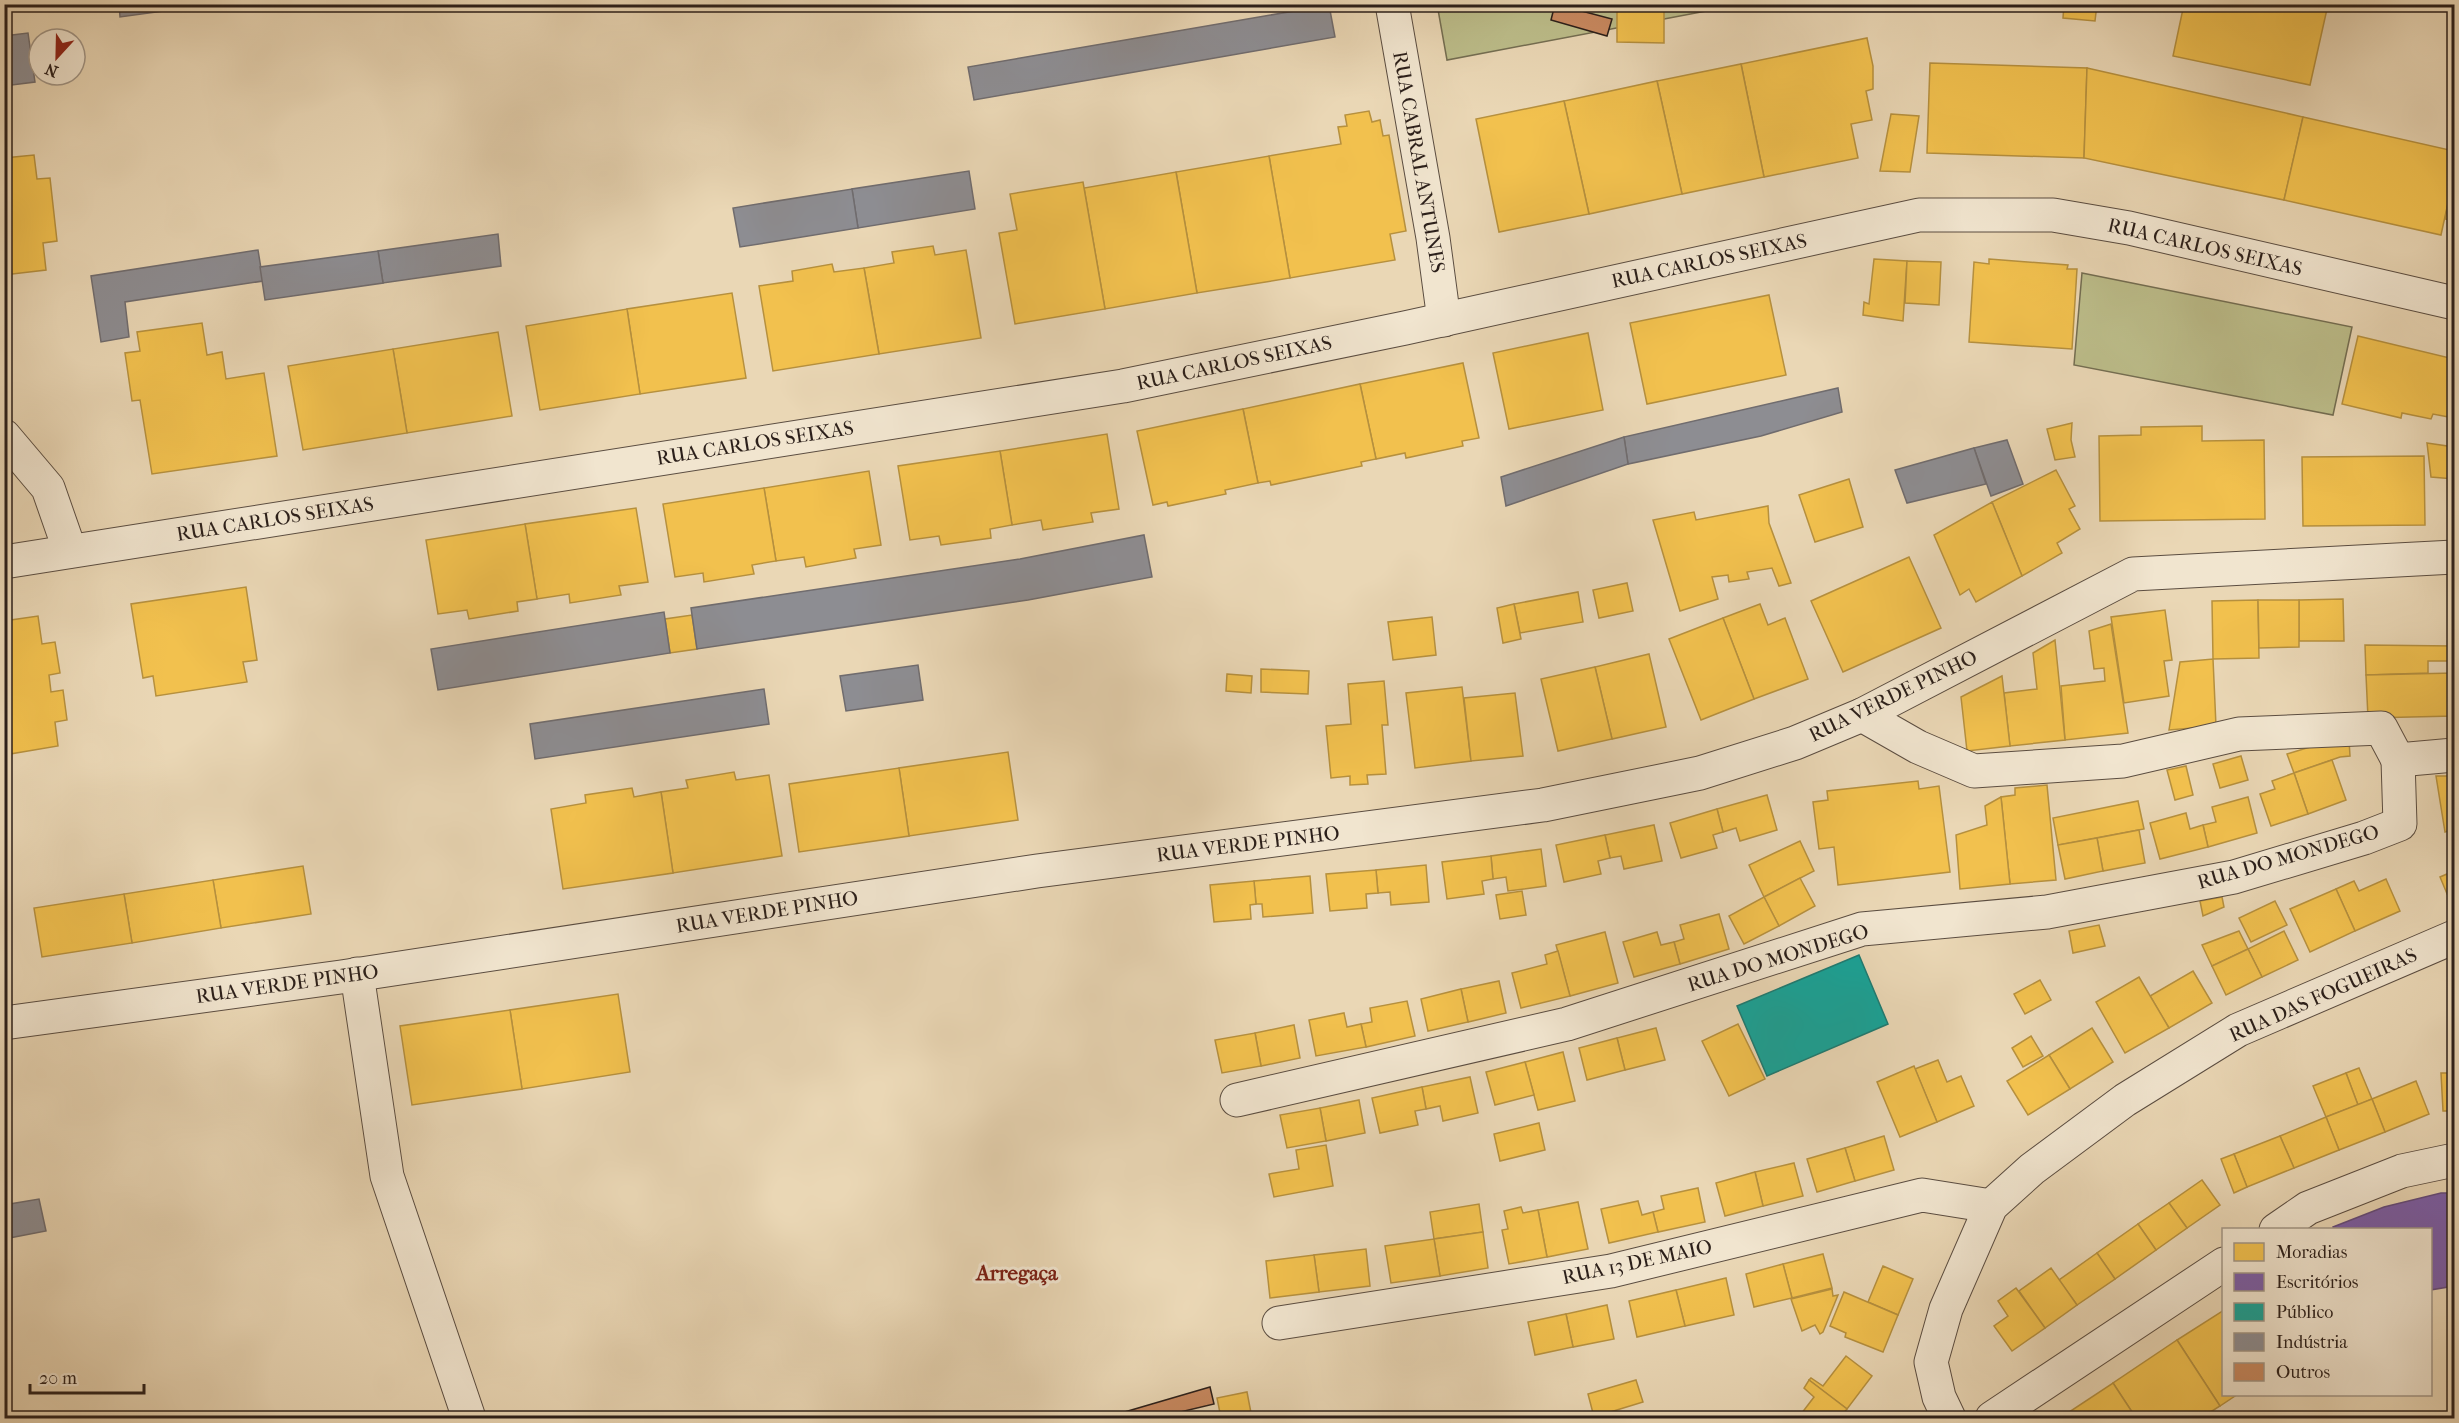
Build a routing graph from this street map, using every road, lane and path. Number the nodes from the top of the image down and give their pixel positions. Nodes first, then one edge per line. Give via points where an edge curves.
1 (1392, 4) edge
2 (2454, 303) edge
3 (1444, 320) junction
4 (4, 436) edge
5 (70, 551) junction
6 (2454, 557) edge
7 (4, 562) edge
8 (1862, 715) junction
9 (2454, 755) edge
10 (2398, 760) junction
11 (2454, 938) edge
12 (357, 974) junction
13 (4, 1023) edge
14 (1238, 1100) dead end
15 (2454, 1160) edge
16 (1991, 1206) junction
17 (2279, 1228) edge
18 (2222, 1265) edge
19 (1279, 1323) dead end
20 (469, 1419) edge
21 (1949, 1419) edge
22 (1992, 1419) edge

1 - 3 street, RUA CABRAL ANTUNES
2 - 3 street, RUA CARLOS SEIXAS via 2129,228 2053,215 1919,215
3 - 5 street, RUA CARLOS SEIXAS via 1123,386
4 - 5 street via 48,488
5 - 7 street, RUA CARLOS SEIXAS
6 - 8 street, RUA VERDE PINHO via 2133,574
8 - 10 street via 1918,747 1974,771 2123,761 2240,734 2381,728
8 - 12 street, RUA VERDE PINHO via 1796,743 1700,773 1543,805 1037,872
9 - 10 street
10 - 14 street, RUA DO MONDEGO via 2400,824 2234,877 2047,912 1862,929 1567,1024
11 - 16 street, RUA DAS FOGUEIRAS via 2238,1030 2125,1100 2032,1169
12 - 13 street, RUA VERDE PINHO
12 - 20 street via 387,1176
15 - 17 street via 2391,1175 2308,1208
16 - 19 street, RUA 13 DE MAIO via 1922,1195 1611,1271
16 - 21 street via 1946,1309 1931,1362
18 - 22 street

